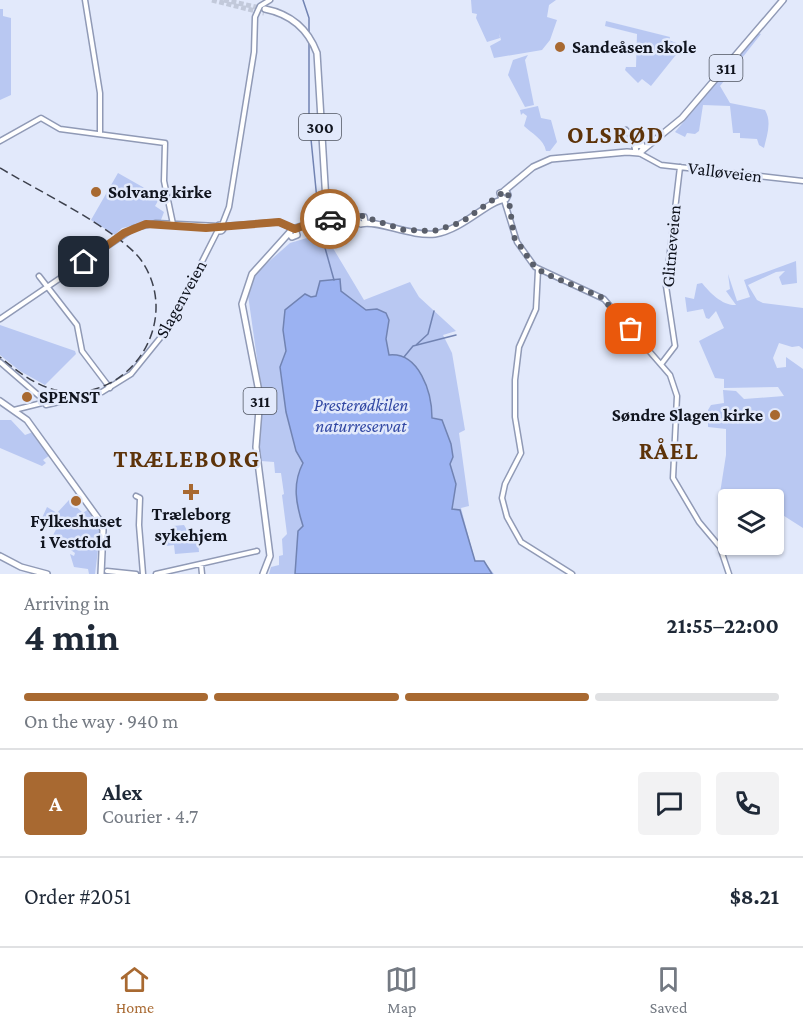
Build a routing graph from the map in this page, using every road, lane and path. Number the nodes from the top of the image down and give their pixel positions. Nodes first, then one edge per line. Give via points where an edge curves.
1 (85, 0) edge
2 (270, 0) edge
3 (783, 0) edge
4 (265, 11) tunnel mouth
5 (100, 134) junction
6 (0, 141) edge
7 (639, 148) junction
8 (625, 152) junction
9 (650, 161) junction
10 (680, 167) junction
11 (803, 182) edge
12 (504, 196) junction
13 (322, 222) junction
14 (173, 224) junction
15 (220, 228) junction
16 (293, 232) junction
17 (538, 270) junction
18 (39, 276) dead end
19 (48, 287) junction
20 (0, 318) edge
21 (661, 362) junction
22 (0, 363) edge
23 (110, 388) junction
24 (0, 402) edge
25 (44, 403) junction
26 (20, 412) junction
27 (136, 496) dead end
28 (257, 551) dead end
29 (0, 555) edge
30 (201, 564) junction
31 (107, 571) dead end
32 (99, 573) edge
33 (47, 574) edge
34 (136, 574) edge
35 (143, 574) edge
36 (156, 574) edge
37 (202, 574) edge
38 (262, 574) edge
39 (572, 574) edge
40 (729, 574) edge

1 - 5 main road via 100,93
2 - 15 main road, Slagenveien via 260,6 255,16 254,52 227,215
3 - 7 main road, 311 via 682,118 654,142
4 - 13 main road, 300 via 288,17 309,38 320,63
5 - 6 main road via 58,128 41,118
5 - 14 main road via 165,143 164,181
7 - 8 main road, 311
7 - 9 main road, Valløveien
8 - 9 main road
8 - 12 main road, 311 via 558,157 540,163
9 - 10 main road, Valløveien
10 - 11 main road, Valløveien
10 - 21 main road, Glitneveien via 666,286 675,346
12 - 13 main road, 311 via 461,222 434,231 410,231 361,220
12 - 17 main road via 518,245
13 - 16 main road, 311
14 - 15 main road
14 - 19 main road via 148,224 131,230
15 - 16 main road via 279,222
15 - 23 main road, Slagenveien via 167,330 131,374
16 - 38 main road, 311 via 249,280 242,310 259,391 256,447 269,552
17 - 21 main road via 604,299
17 - 39 main road via 536,306 519,348 515,380 520,457 502,498 521,542
18 - 19 main road
19 - 20 main road
19 - 23 main road via 79,328 82,351
21 - 40 main road via 674,380 677,393 673,478 699,522 721,549
22 - 25 main road via 42,396
23 - 25 main road, Slagenveien via 54,405
24 - 26 main road
25 - 26 main road, Slagenveien
26 - 32 main road via 102,526
27 - 35 main road via 140,498
28 - 30 main road
29 - 33 main road via 17,566
30 - 36 main road
30 - 37 main road
31 - 34 main road

